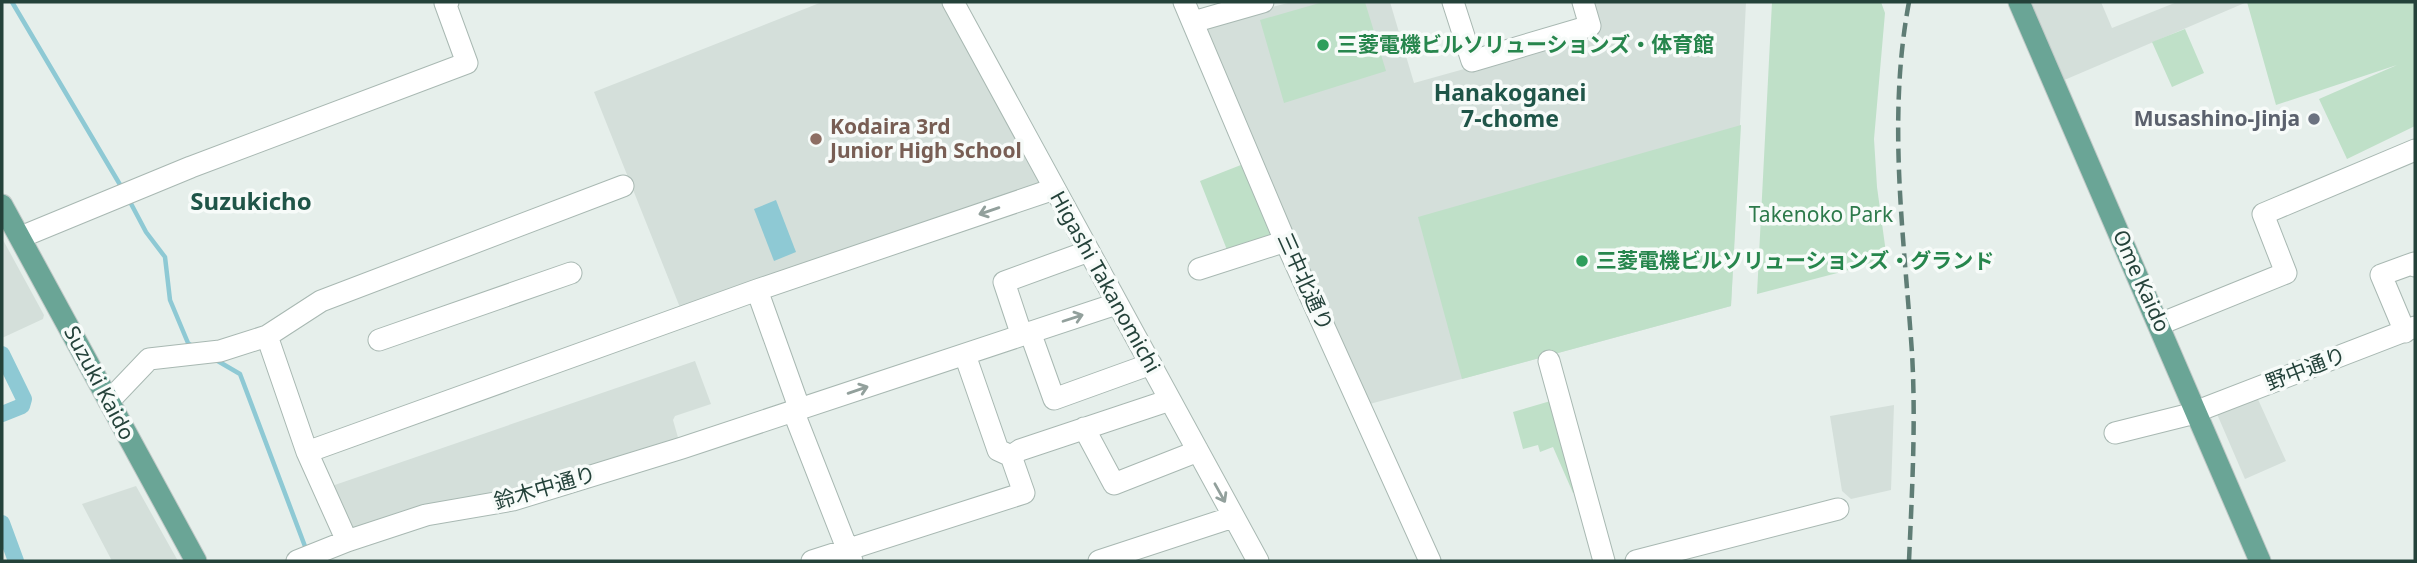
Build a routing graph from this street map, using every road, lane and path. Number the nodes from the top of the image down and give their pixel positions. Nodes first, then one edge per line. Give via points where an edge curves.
1 (449, 2) edge
2 (953, 2) edge
3 (1184, 2) edge
4 (1263, 2) edge
5 (1453, 2) edge
6 (1583, 2) edge
7 (2019, 2) edge
8 (1193, 22) junction
9 (2415, 150) edge
10 (623, 186) dead end
11 (1054, 189) junction
12 (3, 210) edge
13 (21, 237) junction
14 (1286, 241) junction
15 (1089, 251) junction
16 (2415, 266) edge
17 (1199, 269) dead end
18 (570, 273) dead end
19 (757, 290) junction
20 (1116, 304) junction
21 (2160, 324) junction
22 (2410, 330) edge
23 (1026, 333) junction
24 (267, 336) junction
25 (379, 340) dead end
26 (965, 355) junction
27 (1549, 361) dead end
28 (1151, 364) junction
29 (1170, 400) junction
30 (109, 401) junction
31 (797, 411) junction
32 (2197, 411) junction
33 (1084, 428) junction
34 (2115, 433) dead end
35 (307, 452) junction
36 (1198, 452) junction
37 (1011, 456) junction
38 (1838, 509) dead end
39 (1233, 517) junction
40 (347, 541) junction
41 (850, 556) edge
42 (306, 558) edge
43 (195, 561) edge
44 (812, 561) edge
45 (1099, 561) edge
46 (1258, 561) edge
47 (1430, 561) edge
48 (1604, 561) edge
49 (1636, 561) edge
50 (2260, 561) edge

1 - 13 street via 445,3 467,63
2 - 11 street, Higashi Takanomichi
3 - 8 street, 三中北通り
4 - 8 street
5 - 6 street via 1472,61 1590,26
7 - 21 main road, Ome Kaido
8 - 14 street, 三中北通り
9 - 21 street via 2263,214 2286,273
10 - 24 street via 321,301
11 - 15 street, Higashi Takanomichi
11 -> 19 street
12 - 13 main road, Suzuki Kaido
13 - 30 main road, Suzuki Kaido
14 - 17 street
14 - 47 street, 三中北通り
15 - 20 street, Higashi Takanomichi
15 - 23 street via 1003,282
16 - 22 street via 2381,275
18 - 25 street
19 - 31 street
19 - 35 street
23 -> 20 street, 鈴木中通り
20 - 28 street, Higashi Takanomichi
21 - 32 main road, Ome Kaido
22 - 32 street, 野中通り
23 - 26 street, 鈴木中通り
23 - 28 street via 1054,399
24 - 30 street via 218,351 149,359
24 - 35 street
31 -> 26 street, 鈴木中通り
26 - 37 street via 998,450
27 - 48 street
28 - 29 street, Higashi Takanomichi
29 - 33 street
29 - 36 street, Higashi Takanomichi
30 - 43 main road, Suzuki Kaido
31 - 40 street, 鈴木中通り via 513,500 426,515
31 - 41 street
32 - 34 street, 野中通り
32 - 50 main road, Ome Kaido
33 - 36 street via 1114,484
33 - 37 street
35 - 40 street
36 -> 39 street, Higashi Takanomichi
37 - 41 street via 1024,493
38 - 49 street
39 - 45 street
39 - 46 street, Higashi Takanomichi
40 - 42 street, 鈴木中通り
41 - 44 street

